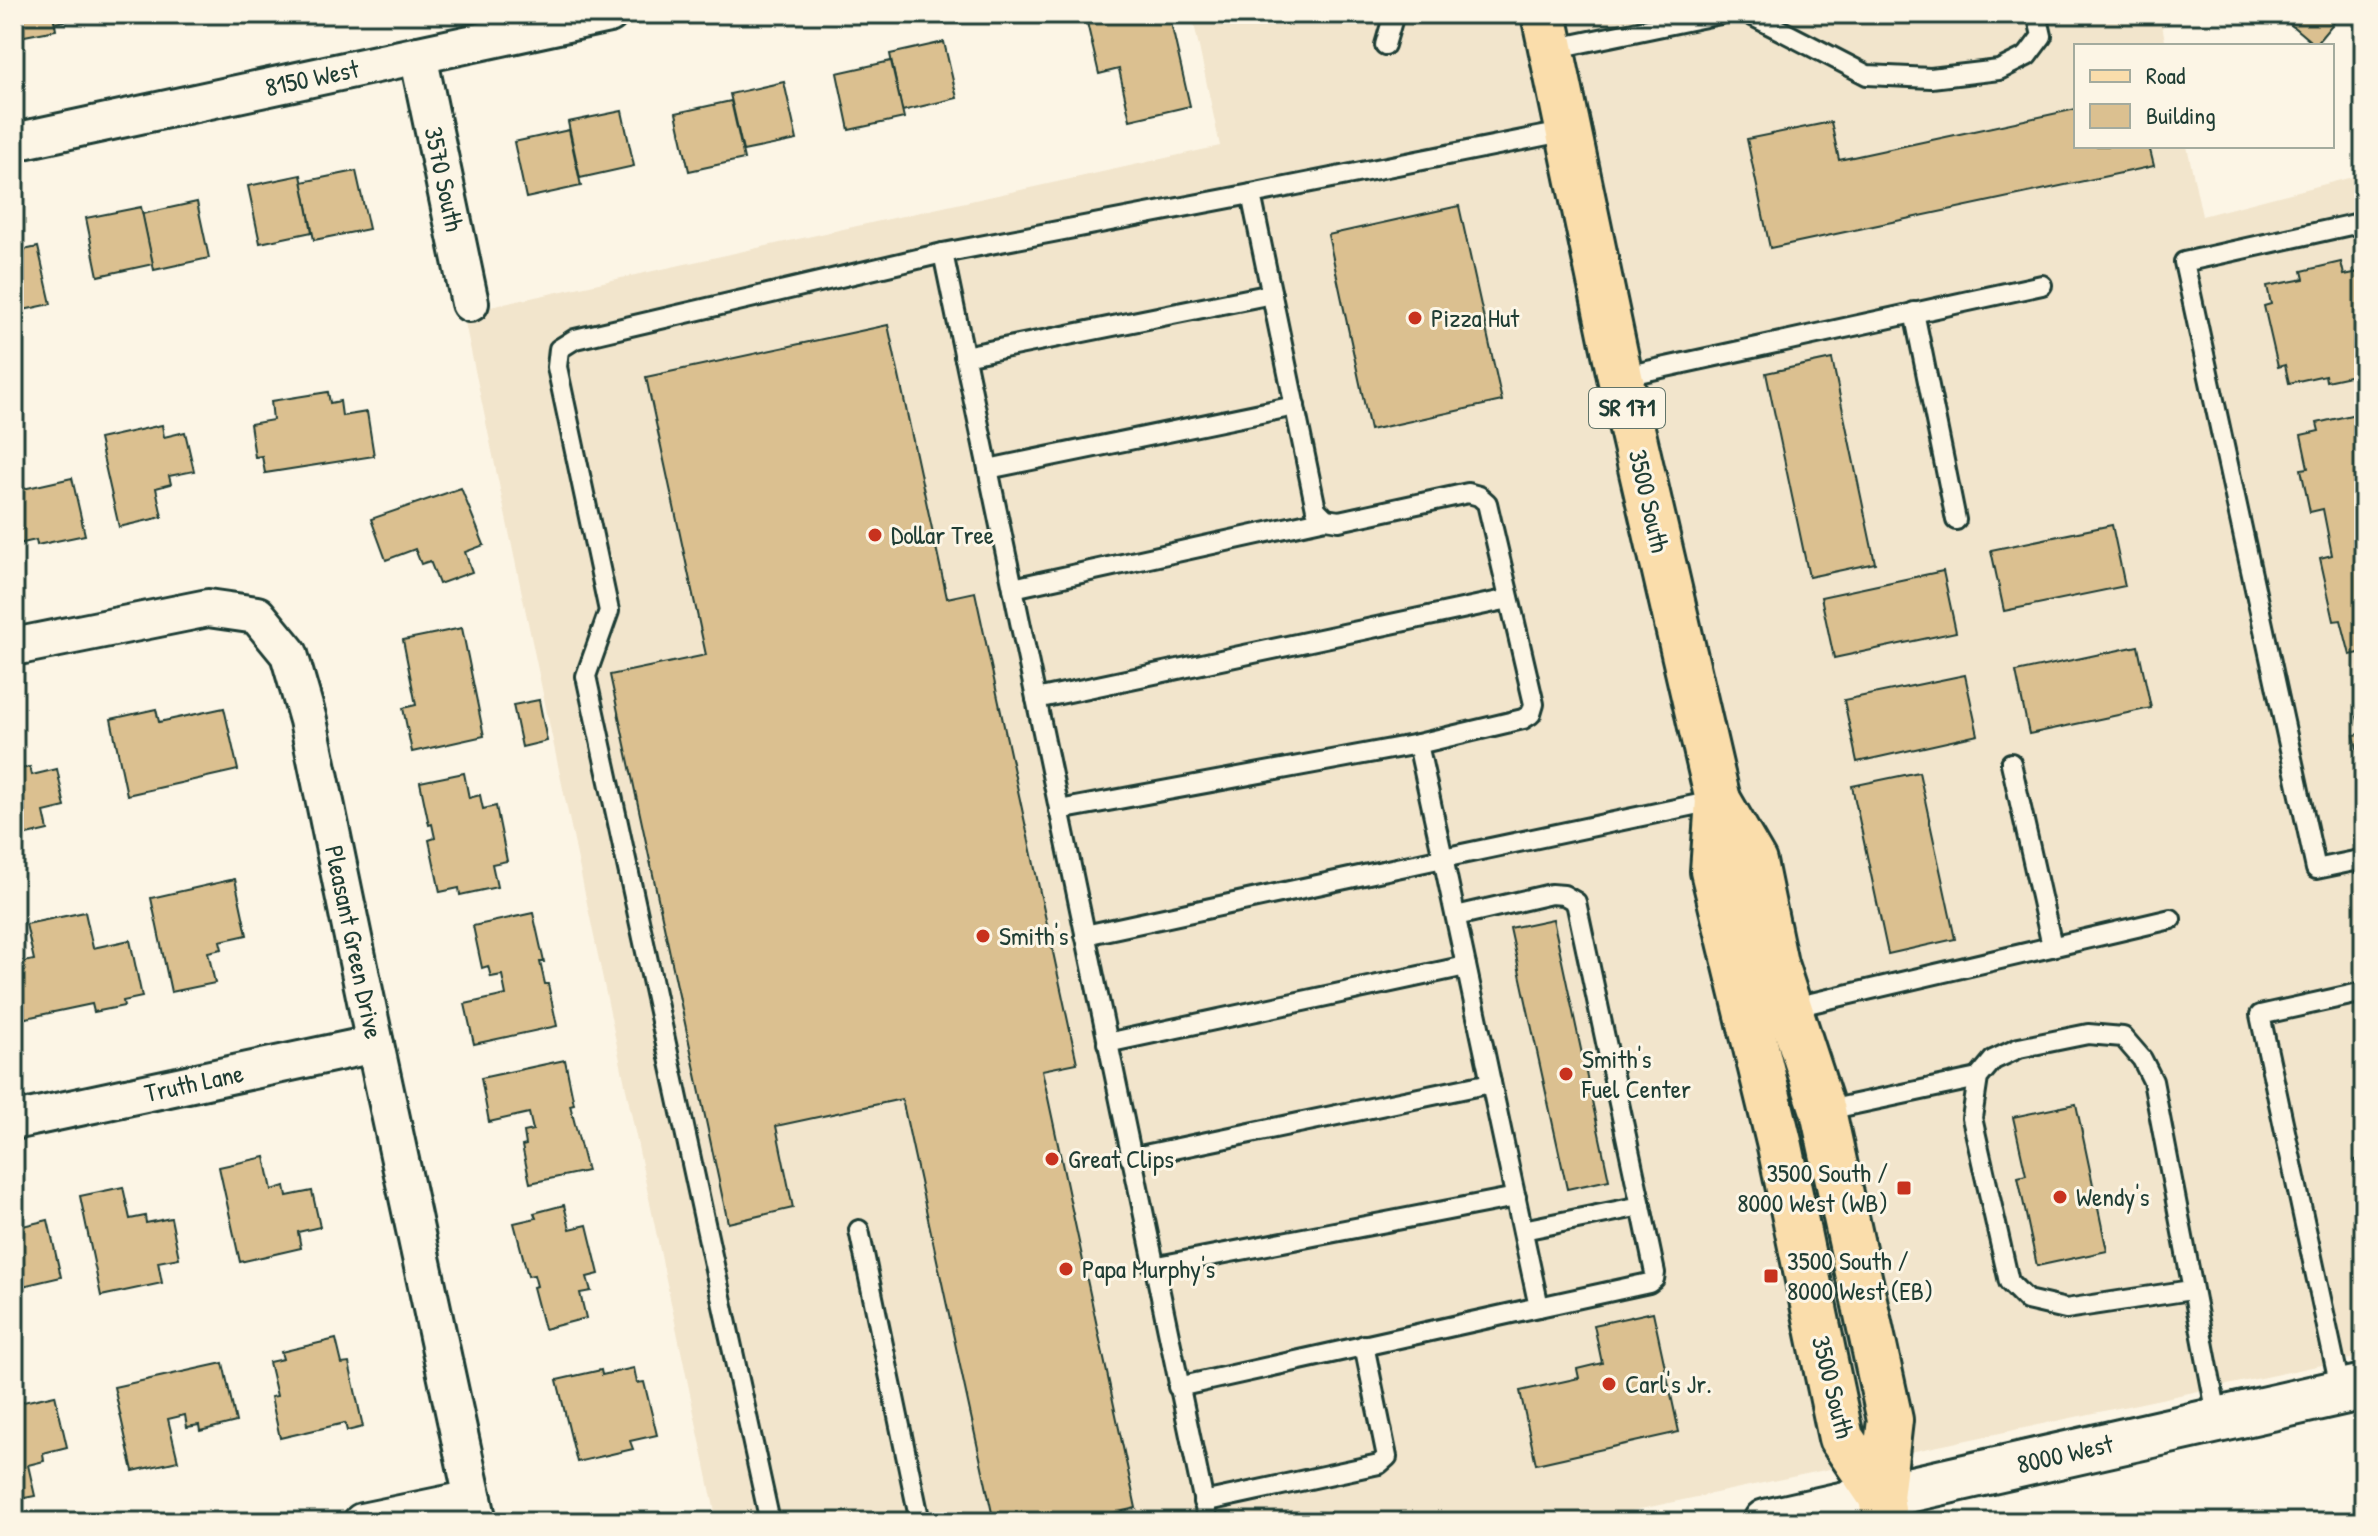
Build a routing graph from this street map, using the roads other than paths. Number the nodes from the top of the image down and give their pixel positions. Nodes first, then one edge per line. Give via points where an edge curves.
1 (609, 14) edge
2 (1394, 14) edge
3 (1720, 14) edge
4 (1749, 14) edge
5 (2037, 14) edge
6 (1548, 31) edge
7 (1385, 45) dead end
8 (418, 55) junction
9 (1568, 131) junction
10 (14, 142) edge
11 (1251, 194) junction
12 (2364, 222) edge
13 (943, 253) junction
14 (2042, 285) dead end
15 (1272, 294) junction
16 (470, 303) dead end
17 (1914, 312) junction
18 (964, 356) junction
19 (1620, 377) junction
20 (1295, 406) junction
21 (988, 469) junction
22 (1326, 519) junction
23 (1956, 520) dead end
24 (1013, 588) junction
25 (1509, 599) junction
26 (14, 647) edge
27 (1036, 699) junction
28 (1418, 744) junction
29 (2011, 763) dead end
30 (1718, 800) junction
31 (1059, 810) junction
32 (1443, 858) junction
33 (2364, 859) edge
34 (1456, 916) junction
35 (2171, 919) dead end
36 (1085, 935) junction
37 (2052, 946) junction
38 (1466, 966) junction
39 (2364, 992) edge
40 (1790, 1008) junction
41 (1107, 1043) junction
42 (375, 1044) junction
43 (1978, 1078) junction
44 (1491, 1083) junction
45 (1823, 1111) junction
46 (14, 1121) edge
47 (1130, 1158) junction
48 (1516, 1197) junction
49 (1641, 1206) junction
50 (859, 1230) dead end
51 (1523, 1230) junction
52 (1153, 1267) junction
53 (2191, 1290) junction
54 (1539, 1307) junction
55 (1364, 1345) junction
56 (1178, 1387) junction
57 (2353, 1389) edge
58 (2218, 1420) junction
59 (1203, 1502) junction
60 (1883, 1509) edge
61 (476, 1510) edge
62 (362, 1522) edge
63 (770, 1522) edge
64 (920, 1522) edge
65 (1208, 1522) edge
66 (1766, 1522) edge

1 - 8 street, 8150 West
2 - 7 lane
3 - 6 lane
4 - 5 lane via 1867,75 1931,78 1999,70 2027,56 2042,36
6 - 9 main road, 3500 South / SR 171
8 - 10 street, 8150 West
8 - 16 street, 3570 South
9 - 11 lane
9 - 19 main road, 3500 South / SR 171
11 - 13 lane
11 - 15 lane
12 - 33 lane via 2184,262 2316,869
13 - 18 lane
13 - 63 lane via 575,339 559,349 557,367 609,611 586,676
14 - 17 lane
15 - 18 lane
15 - 20 lane
17 - 19 lane
17 - 23 lane
18 - 21 lane
19 - 30 main road, 3500 South / SR 171
20 - 21 lane
20 - 22 lane via 1316,509
21 - 24 lane
22 - 24 lane
22 - 25 lane via 1339,521 1468,493 1479,496 1487,503
24 - 27 lane
25 - 27 lane
25 - 28 lane via 1534,704 1531,714
26 - 42 street, Pleasant Green Drive via 208,608 257,615 289,654 308,720
27 - 31 lane
28 - 31 lane
28 - 32 lane
29 - 37 lane
30 - 32 lane
30 - 40 main road, 3500 South / SR 171 via 1754,862 1775,964
30 - 60 main road, 3500 South / SR 171 via 1713,871 1780,1146 1841,1438
31 - 36 lane
32 - 34 lane
32 - 36 lane
34 - 38 lane
34 - 49 lane via 1551,894 1576,902
35 - 37 lane
36 - 41 lane
37 - 40 lane
38 - 41 lane
38 - 44 lane
39 - 57 lane via 2260,1015
40 - 45 main road, 3500 South / SR 171
41 - 47 lane
42 - 46 street, Truth Lane
42 - 61 street, Pleasant Green Drive
43 - 45 lane
43 - 53 lane via 1972,1104 1974,1131 2009,1282 2027,1300 2066,1309
43 - 53 lane via 1993,1060 2019,1048 2088,1034 2123,1037 2153,1081
44 - 47 lane
44 - 48 lane
45 - 60 main road, 3500 South / SR 171 via 1890,1420
47 - 52 lane
48 - 51 lane
48 - 52 lane
49 - 51 lane
49 - 54 lane via 1654,1279
50 - 64 lane
51 - 54 lane
52 - 56 lane
53 - 58 lane
54 - 55 lane
55 - 56 lane
55 - 59 lane via 1387,1457 1379,1464
56 - 59 lane
57 - 58 street, 8000 West
58 - 60 street, 8000 West
59 - 65 lane
60 - 66 street, 8000 West
61 - 62 street

